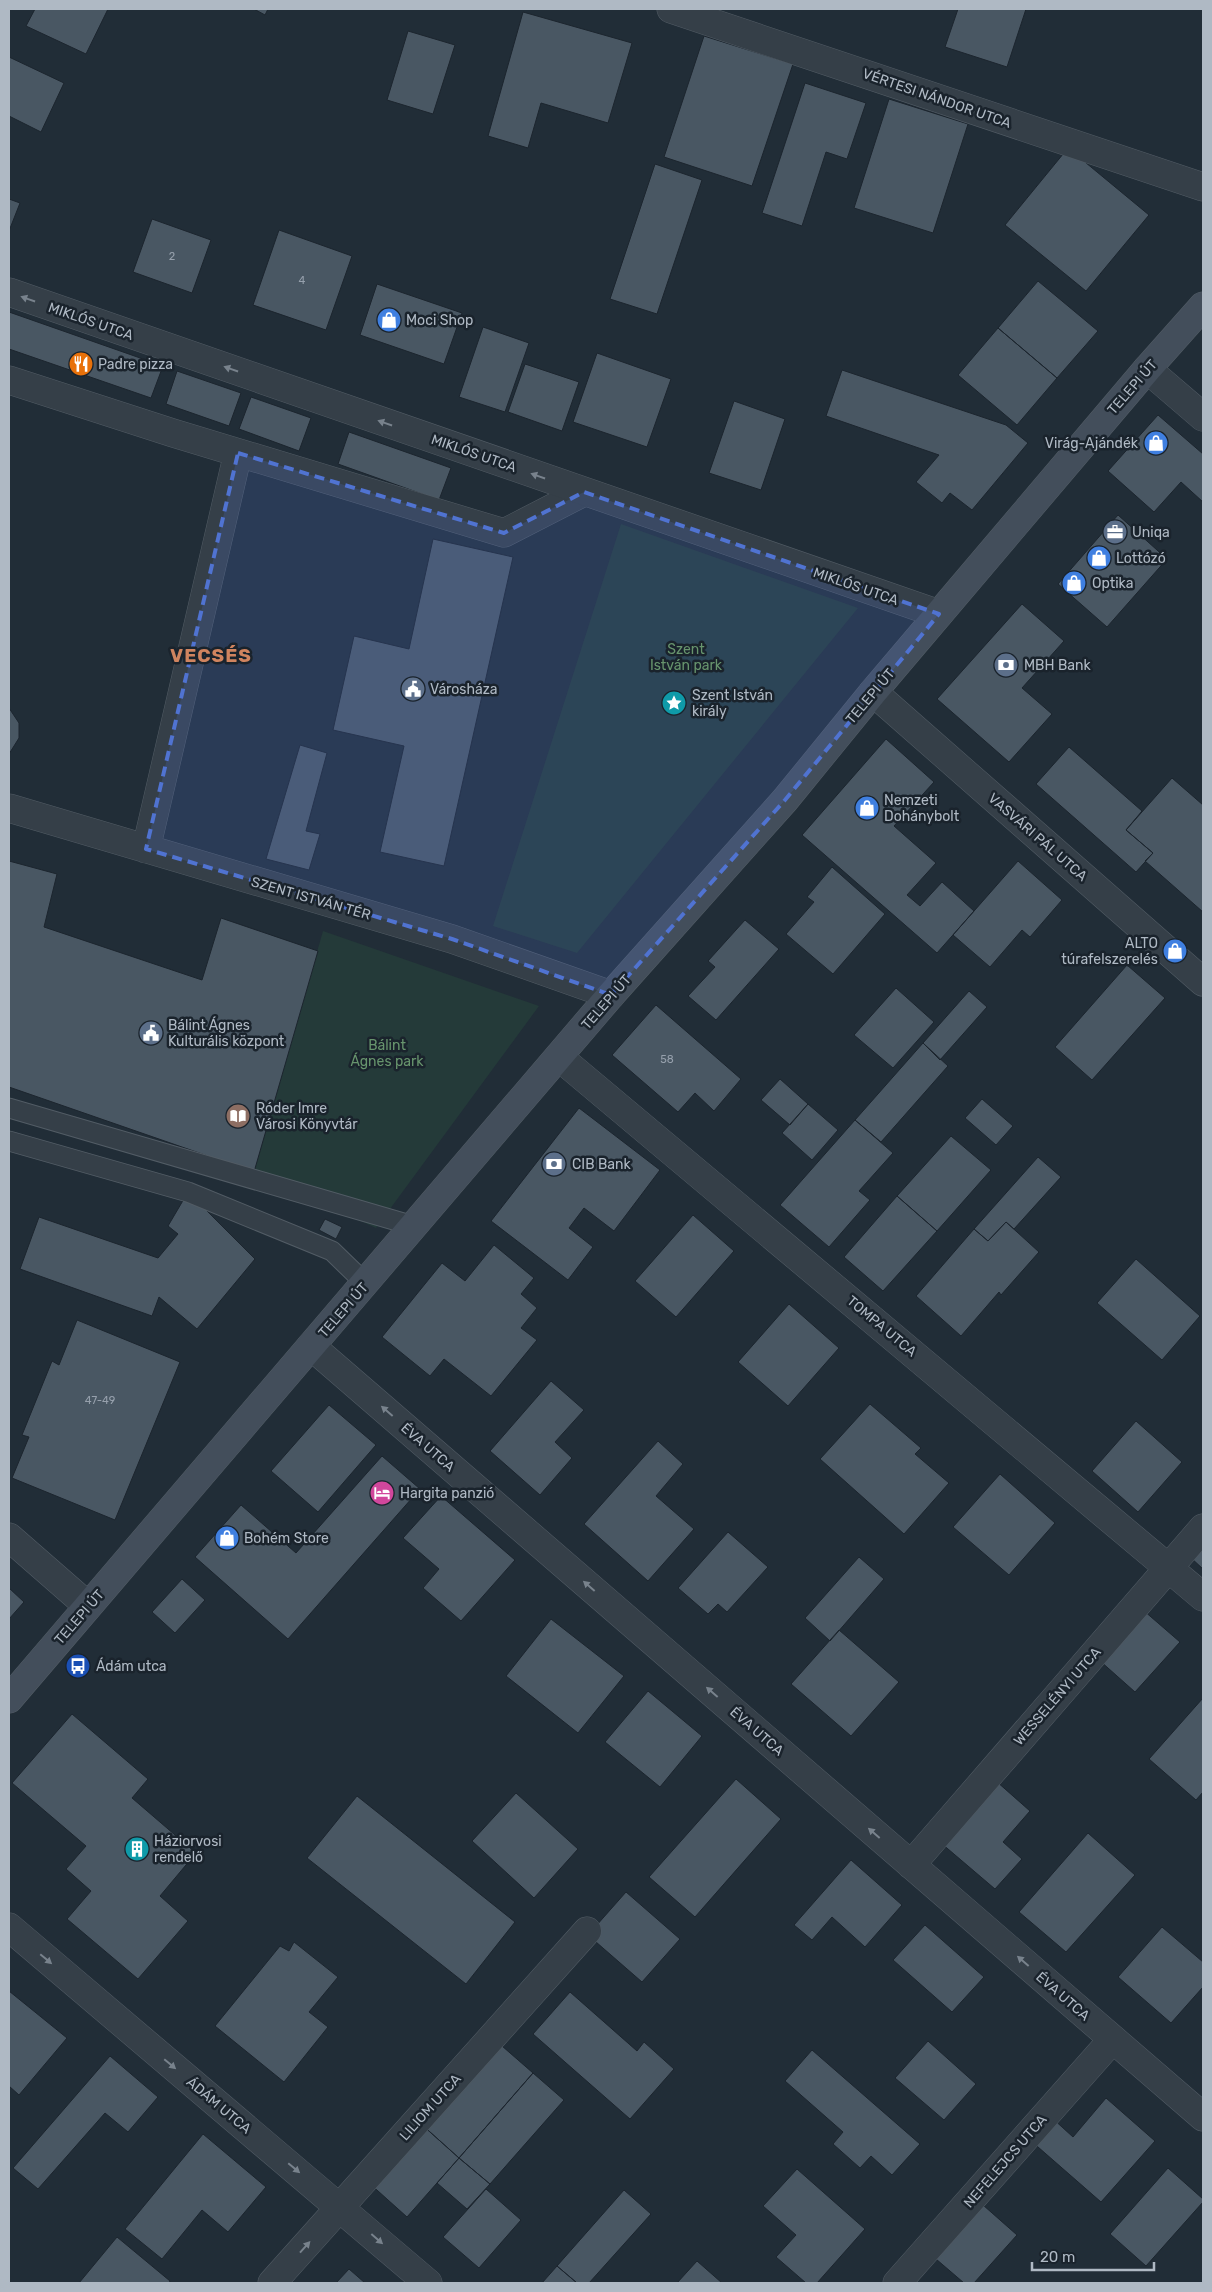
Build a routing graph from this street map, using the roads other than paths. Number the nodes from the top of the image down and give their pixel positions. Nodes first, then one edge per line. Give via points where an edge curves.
1 (671, 9) edge
2 (1203, 187) edge
3 (9, 292) edge
4 (1203, 306) edge
5 (1147, 369) junction
6 (9, 380) edge
7 (1203, 417) edge
8 (238, 453) junction
9 (584, 492) junction
10 (939, 614) junction
11 (873, 692) junction
12 (9, 808) edge
13 (146, 849) junction
14 (1203, 982) edge
15 (612, 995) junction
16 (559, 1057) junction
17 (9, 1108) edge
18 (9, 1141) edge
19 (414, 1226) junction
20 (366, 1284) junction
21 (311, 1346) junction
22 (1203, 1528) edge
23 (9, 1537) edge
24 (1169, 1567) junction
25 (1203, 1597) edge
26 (88, 1606) junction
27 (9, 1699) edge
28 (911, 1865) junction
29 (9, 1928) edge
30 (587, 1931) dead end
31 (1113, 2039) junction
32 (1203, 2116) edge
33 (340, 2207) junction
34 (272, 2283) edge
35 (428, 2283) edge
36 (897, 2283) edge

1 - 2 street, VÉRTESI NÁNDOR UTCA
9 -> 3 street, MIKLÓS UTCA
4 - 5 main road, TELEPI ÚT
5 - 7 street
5 - 10 main road, TELEPI ÚT
6 - 8 street
8 - 9 street via 504,534
8 - 13 street
9 - 10 street, MIKLÓS UTCA
10 - 11 main road, TELEPI ÚT
11 - 14 street, VASVÁRI PÁL UTCA
11 - 15 main road, TELEPI ÚT via 785,800
12 - 13 street, SZENT ISTVÁN TÉR
13 - 15 street, SZENT ISTVÁN TÉR via 452,939
15 - 16 main road, TELEPI ÚT
16 - 19 main road, TELEPI ÚT
16 - 24 street, TOMPA UTCA
17 - 19 lane
18 - 20 lane via 188,1192 332,1251
19 - 20 main road, TELEPI ÚT
20 - 21 main road, TELEPI ÚT
21 - 26 main road, TELEPI ÚT
28 -> 21 street, ÉVA UTCA
22 - 24 street, WESSELÉNYI UTCA
23 - 26 street
24 - 25 street, TOMPA UTCA
24 - 28 street, WESSELÉNYI UTCA
26 - 27 main road, TELEPI ÚT
31 -> 28 street, ÉVA UTCA
29 -> 33 street, ÁDÁM UTCA
30 - 33 street, LILIOM UTCA
31 - 32 street, ÉVA UTCA
31 - 36 street, NEFELEJCS UTCA
34 -> 33 street, LILIOM UTCA
33 -> 35 street, ÁDÁM UTCA

